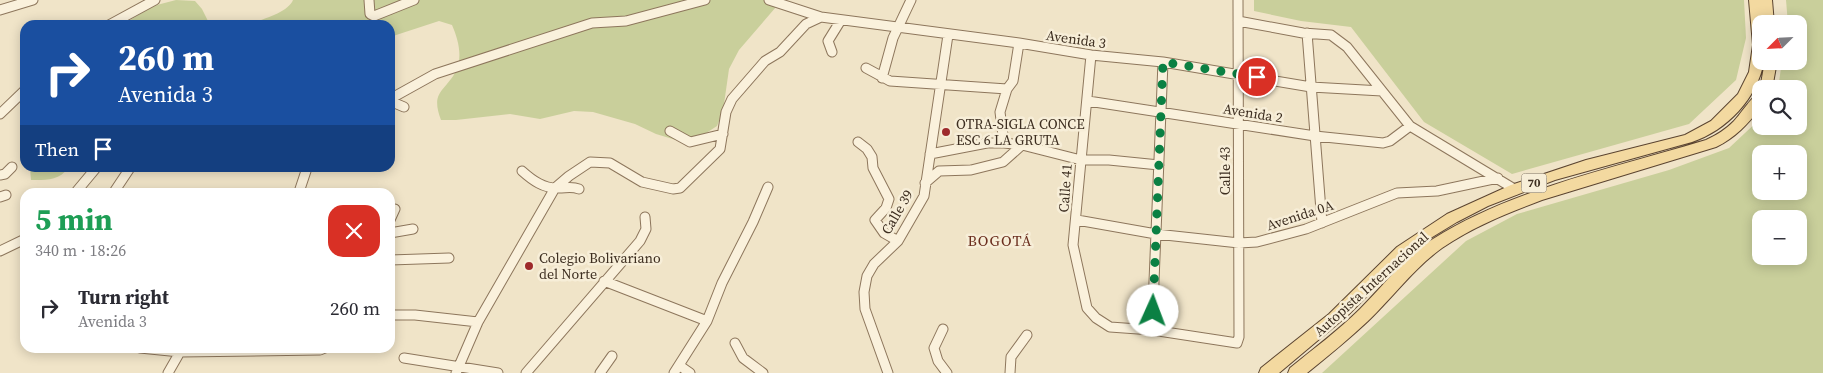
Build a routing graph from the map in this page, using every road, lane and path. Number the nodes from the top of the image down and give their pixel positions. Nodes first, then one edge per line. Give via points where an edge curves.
1 (33, 0) edge
2 (155, 0) edge
3 (368, 0) edge
4 (414, 0) edge
5 (705, 0) edge
6 (911, 0) edge
7 (1238, 0) edge
8 (1755, 0) edge
9 (1766, 0) edge
10 (774, 1) edge
11 (0, 10) edge
12 (1767, 15) edge
13 (821, 17) junction
14 (118, 20) edge
15 (841, 20) junction
16 (1238, 21) junction
17 (897, 28) junction
18 (1307, 33) junction
19 (948, 35) junction
20 (1019, 43) junction
21 (832, 52) dead end
22 (1091, 55) junction
23 (1163, 62) junction
24 (866, 68) dead end
25 (1238, 74) junction
26 (882, 78) junction
27 (941, 86) junction
28 (1312, 87) junction
29 (1007, 89) junction
30 (1382, 91) junction
31 (20, 95) edge
32 (395, 97) edge
33 (1088, 101) junction
34 (395, 102) edge
35 (404, 107) dead end
36 (1752, 108) edge
37 (1161, 113) junction
38 (0, 114) edge
39 (1238, 125) junction
40 (1410, 126) junction
41 (670, 131) dead end
42 (723, 134) junction
43 (1315, 136) junction
44 (858, 142) dead end
45 (1004, 143) junction
46 (1022, 145) junction
47 (930, 154) junction
48 (1081, 160) junction
49 (1159, 165) junction
50 (12, 167) dead end
51 (93, 172) edge
52 (127, 172) edge
53 (306, 172) edge
54 (522, 172) dead end
55 (0, 175) edge
56 (1498, 178) junction
57 (925, 183) junction
58 (768, 187) dead end
59 (79, 188) edge
60 (117, 188) edge
61 (300, 188) edge
62 (555, 188) junction
63 (579, 189) dead end
64 (1516, 190) junction
65 (644, 217) dead end
66 (1076, 220) junction
67 (1322, 223) junction
68 (413, 229) dead end
69 (395, 232) edge
70 (1156, 234) junction
71 (20, 241) edge
72 (898, 241) junction
73 (1239, 243) junction
74 (0, 251) edge
75 (449, 258) dead end
76 (395, 260) edge
77 (604, 281) junction
78 (395, 314) edge
79 (707, 321) junction
80 (478, 322) junction
81 (943, 330) dead end
82 (1152, 330) junction
83 (1027, 335) dead end
84 (735, 343) dead end
85 (179, 353) edge
86 (612, 356) dead end
87 (404, 358) dead end
88 (677, 369) edge
89 (458, 370) edge
90 (168, 373) edge
91 (498, 373) edge
92 (526, 373) edge
93 (600, 373) edge
94 (690, 373) edge
95 (761, 373) edge
96 (888, 373) edge
97 (947, 373) edge
98 (1010, 373) edge
99 (1267, 373) edge
100 (1296, 373) edge

1 - 11 street
2 - 14 street
3 - 4 street via 368,10 374,16
5 - 32 street via 626,21 592,23 435,74
6 - 17 street
7 - 16 street, Calle 43
8 - 64 main road, Autopista Internacional / 70 via 1759,51 1755,76 1744,96 1716,126 1687,139
9 - 12 main road
10 - 13 street, Avenida 3
13 - 15 street, Avenida 3
13 - 42 street via 806,24 780,52 765,61 732,99 726,112
15 - 17 street, Avenida 3
15 - 21 street via 828,41
16 - 18 street
16 - 25 street, Calle 43
17 - 19 street, Avenida 3
17 - 26 street via 885,59
18 - 28 street
18 - 30 street via 1331,35 1340,40
19 - 20 street, Avenida 3
19 - 27 street, Calle 39
20 - 22 street, Avenida 3
20 - 29 street via 1013,81
22 - 23 street, Avenida 3
22 - 33 street, Calle 41
23 - 25 street, Avenida 3
23 - 37 street
24 - 26 street
25 - 28 street, Avenida 3
25 - 39 street, Calle 43
26 - 27 street
27 - 29 street
27 - 47 street, Calle 39
28 - 30 street, Avenida 3
28 - 43 street
29 - 45 street via 1000,112
30 - 40 street
31 - 38 street
33 - 37 street, Avenida 2
33 - 48 street, Calle 41
34 - 35 street
36 - 100 main road, Autopista Internacional / 70 via 1738,126 1711,144 1538,196 1496,212 1448,237 1417,260 1363,316
37 - 39 street, Avenida 2
37 - 49 street
39 - 43 street, Avenida 2
39 - 73 street, Calle 43
40 - 43 street, Avenida 2 via 1383,143
40 - 56 street
41 - 42 street via 690,142
42 - 62 street via 720,149 714,157 680,188 642,182 610,163 590,162
43 - 67 street
44 - 72 street via 872,157 873,168 889,199 875,220 879,229
45 - 46 street
45 - 47 street
46 - 48 street
46 - 57 street via 1003,162 971,170 940,171
47 - 57 street, Calle 39
48 - 49 street
48 - 66 street, Calle 41
49 - 70 street
50 - 55 street
51 - 59 street
52 - 60 street
53 - 61 street
54 - 62 street via 535,183
56 - 64 street
56 - 67 street, Avenida 0A via 1437,191 1397,193
57 - 72 street, Calle 39 via 924,196
58 - 79 street
62 - 63 street via 572,186
62 - 80 street
64 - 99 main road, Autopista Internacional / 70 via 1457,216 1416,240 1344,310
65 - 77 street via 646,229 640,241
66 - 70 street, Avenida 0A
66 - 82 street, Calle 41 via 1073,245 1087,308 1110,326
67 - 73 street, Avenida 0A via 1278,238
68 - 69 street
70 - 73 street, Avenida 0A
70 - 82 street
71 - 74 street
72 - 96 street, Calle 39 via 869,270 864,292 865,309
73 - 82 street, Calle 43 via 1239,341 1234,343
75 - 76 street
77 - 79 street
77 - 92 street
78 - 80 street
79 - 88 street
80 - 89 street
81 - 97 street via 934,348
83 - 98 street via 1011,357
84 - 95 street via 742,358
85 - 90 street
86 - 93 street
87 - 89 street
88 - 94 street
89 - 91 street

